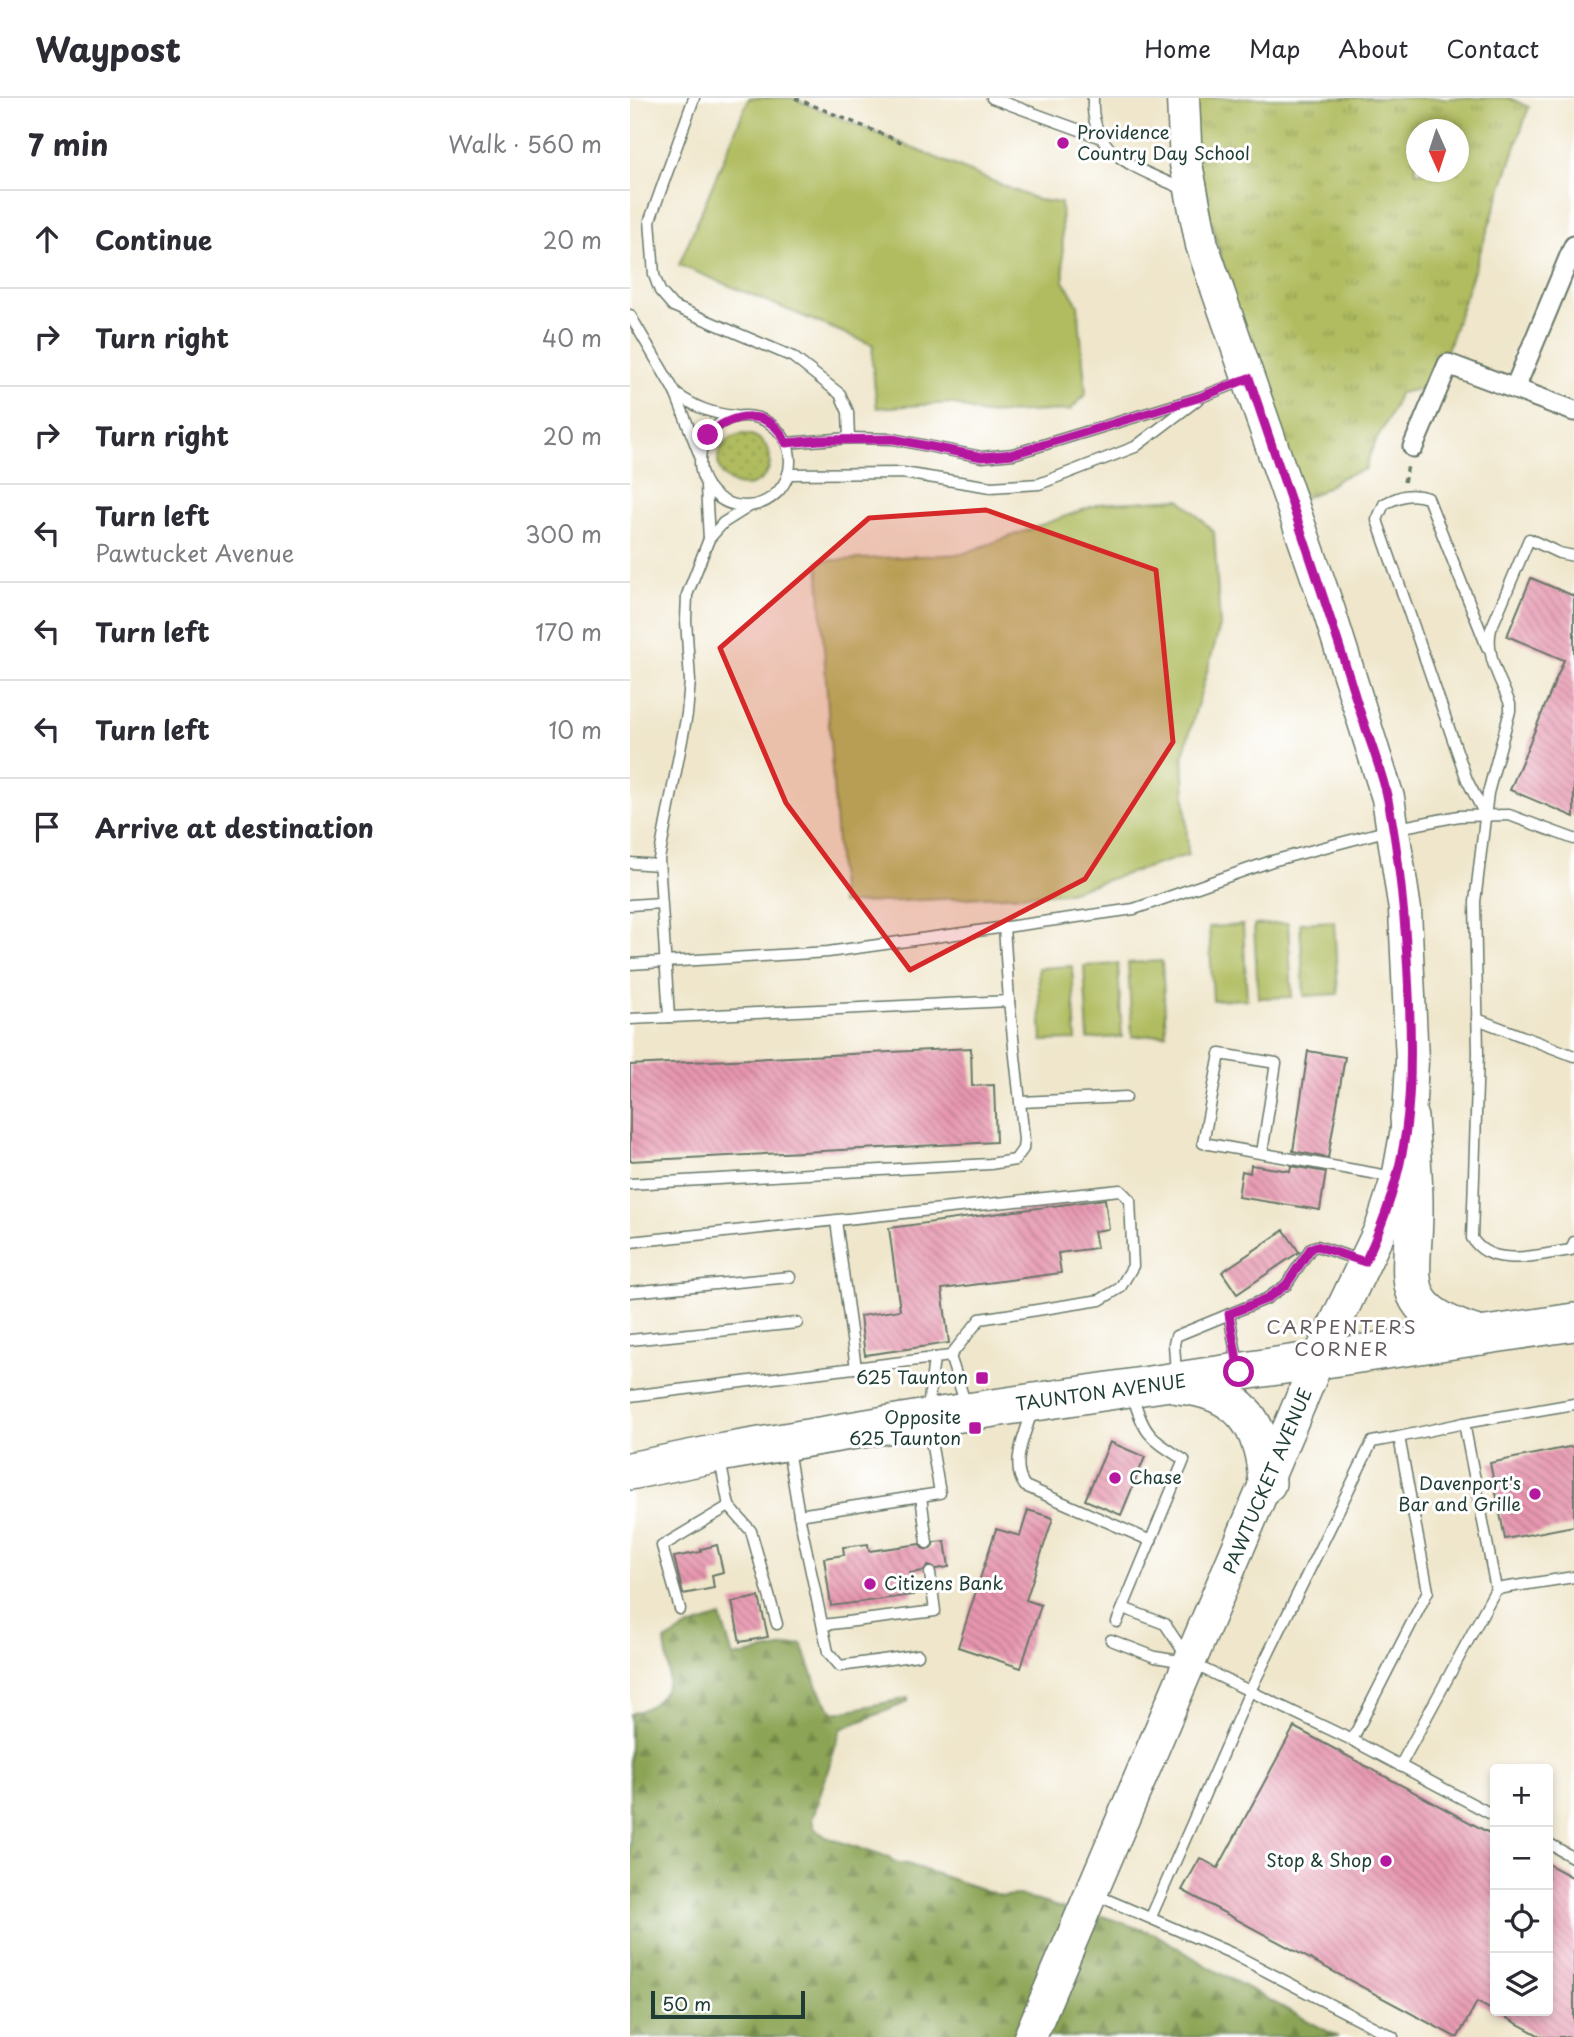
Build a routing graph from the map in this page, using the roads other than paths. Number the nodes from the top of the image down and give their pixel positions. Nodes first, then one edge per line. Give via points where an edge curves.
1 (694, 98) edge
2 (992, 98) edge
3 (1093, 98) edge
4 (1183, 98) edge
5 (1099, 137) junction
6 (1192, 193) junction
7 (1574, 246) edge
8 (630, 315) edge
9 (1249, 378) junction
10 (1516, 388) junction
11 (675, 393) junction
12 (1201, 397) junction
13 (1574, 411) edge
14 (746, 416) junction
15 (849, 438) junction
16 (786, 443) junction
17 (1413, 447) road end
18 (700, 457) junction
19 (788, 474) junction
20 (706, 483) junction
21 (750, 506) junction
22 (709, 538) junction
23 (1574, 556) edge
24 (1489, 652) junction
25 (1485, 814) junction
26 (1392, 829) junction
27 (1574, 839) edge
28 (630, 863) edge
29 (659, 865) junction
30 (661, 904) junction
31 (630, 905) edge
32 (1004, 927) junction
33 (664, 962) junction
34 (630, 964) edge
35 (1009, 1002) junction
36 (669, 1017) junction
37 (1477, 1018) junction
38 (630, 1019) edge
39 (1574, 1056) edge
40 (1126, 1097) dead end
41 (1021, 1102) junction
42 (1409, 1118) junction
43 (1262, 1153) junction
44 (1398, 1177) junction
45 (630, 1184) edge
46 (836, 1221) junction
47 (630, 1242) edge
48 (1573, 1247) edge
49 (1365, 1262) junction
50 (790, 1277) dead end
51 (630, 1292) edge
52 (1229, 1314) junction
53 (1574, 1322) edge
54 (796, 1323) dead end
55 (1482, 1336) junction
56 (630, 1340) edge
57 (950, 1356) junction
58 (934, 1359) junction
59 (1318, 1360) junction
60 (856, 1368) junction
61 (1239, 1372) junction
62 (1157, 1384) junction
63 (630, 1396) edge
64 (1034, 1402) junction
65 (1574, 1404) edge
66 (968, 1412) junction
67 (927, 1418) junction
68 (1464, 1423) junction
69 (1399, 1437) junction
70 (787, 1441) junction
71 (719, 1453) junction
72 (630, 1471) edge
73 (1267, 1483) junction
74 (920, 1496) junction
75 (729, 1506) junction
76 (799, 1515) junction
77 (1151, 1541) junction
78 (927, 1543) dead end
79 (930, 1573) dead end
80 (1574, 1577) edge
81 (1496, 1589) junction
82 (1123, 1608) junction
83 (680, 1609) dead end
84 (1117, 1622) dead end
85 (777, 1624) dead end
86 (822, 1625) junction
87 (1111, 1640) dead end
88 (918, 1655) dead end
89 (1191, 1663) junction
90 (1250, 1691) junction
91 (1352, 1740) junction
92 (1400, 1766) junction
93 (1490, 1813) edge
94 (1553, 1846) edge
95 (1574, 1858) edge
96 (1090, 1893) junction
97 (1151, 1917) junction
98 (1030, 2037) edge
99 (1393, 2037) edge

1 - 15 lane via 650,220 654,275 660,291 673,306 793,357 840,394 848,412
2 - 5 lane
3 - 5 lane
4 - 6 main road, PAWTUCKET AVENUE
5 - 6 lane via 1118,158
6 - 9 main road, PAWTUCKET AVENUE via 1202,245
7 - 10 street
8 - 11 lane
9 - 12 lane
9 - 26 main road, PAWTUCKET AVENUE via 1329,611 1388,798
10 - 13 street
10 - 17 street via 1448,364
11 - 14 lane via 714,414
11 - 18 lane
12 - 15 lane via 1013,454 982,457 893,439
12 - 19 lane via 1135,447 1039,484 990,487 903,473
14 - 16 lane via 774,426
14 - 18 lane via 719,425 708,435
15 - 16 lane
16 - 19 lane
18 - 20 lane
19 - 21 lane via 777,494
20 - 21 lane via 721,500
20 - 22 lane
21 - 22 lane
22 - 29 lane via 687,595 687,714
23 - 24 lane via 1529,539 1491,629
24 - 25 lane via 1510,711
24 - 25 lane via 1428,498 1415,493 1384,504 1377,520 1467,780
25 - 26 lane
25 - 27 lane via 1509,815
25 - 37 lane via 1475,902
26 - 32 lane via 1272,861 1134,909
26 - 42 main road, PAWTUCKET AVENUE via 1405,910 1412,1062
28 - 29 lane
29 - 30 lane
30 - 31 lane
30 - 33 lane
32 - 33 lane via 828,952
32 - 35 lane
33 - 34 lane
33 - 36 lane
35 - 36 lane
35 - 41 lane
36 - 38 lane
37 - 39 lane
37 - 48 lane via 1472,1238 1482,1251 1497,1257
40 - 41 lane
41 - 45 lane via 1023,1149 1015,1160
42 - 44 main road, PAWTUCKET AVENUE
42 - 55 highway via 1413,1290 1438,1320
43 - 43 lane via 1203,1143 1220,1054 1276,1063
43 - 44 lane
44 - 49 main road, PAWTUCKET AVENUE
46 - 47 lane
46 - 57 lane via 1094,1191 1120,1190 1130,1200 1133,1266 1120,1288 1100,1300 980,1319
46 - 60 lane
49 - 52 lane via 1311,1248 1286,1285
49 - 59 main road, PAWTUCKET AVENUE
50 - 51 lane
52 - 61 lane
52 - 62 lane via 1176,1336
53 - 55 highway, TAUNTON AVENUE
54 - 56 lane
55 - 59 highway, TAUNTON AVENUE
57 - 58 lane
57 - 66 lane
58 - 60 lane
58 - 67 lane
59 - 61 highway, TAUNTON AVENUE
59 - 73 main road, PAWTUCKET AVENUE
60 - 63 lane
61 - 62 highway, TAUNTON AVENUE
62 - 64 highway, TAUNTON AVENUE
62 - 73 highway via 1191,1386 1230,1401 1258,1433
62 - 77 lane via 1139,1418 1148,1435 1184,1460
64 - 66 highway, TAUNTON AVENUE
64 - 77 lane via 1018,1465 1025,1486
65 - 68 lane
66 - 67 highway, TAUNTON AVENUE
67 - 70 highway, TAUNTON AVENUE
67 - 74 lane via 940,1493
68 - 69 lane
68 - 81 lane
69 - 90 lane via 1373,1443
69 - 91 lane via 1427,1591
70 - 71 highway, TAUNTON AVENUE
70 - 76 lane
71 - 72 highway, TAUNTON AVENUE
71 - 75 lane
73 - 89 main road, PAWTUCKET AVENUE
74 - 76 lane
74 - 78 lane
75 - 83 lane via 662,1546
75 - 85 lane via 751,1531
76 - 86 lane
77 - 82 lane
79 - 86 lane via 935,1611
80 - 81 lane
81 - 92 lane
82 - 84 lane
82 - 89 lane via 1165,1624
86 - 88 lane via 828,1652 840,1666
87 - 89 lane via 1155,1657
89 - 90 lane
89 - 96 main road, PAWTUCKET AVENUE
90 - 91 lane
90 - 97 lane
91 - 92 lane
92 - 93 lane
94 - 95 lane
96 - 97 lane
96 - 98 main road, PAWTUCKET AVENUE
97 - 99 lane

